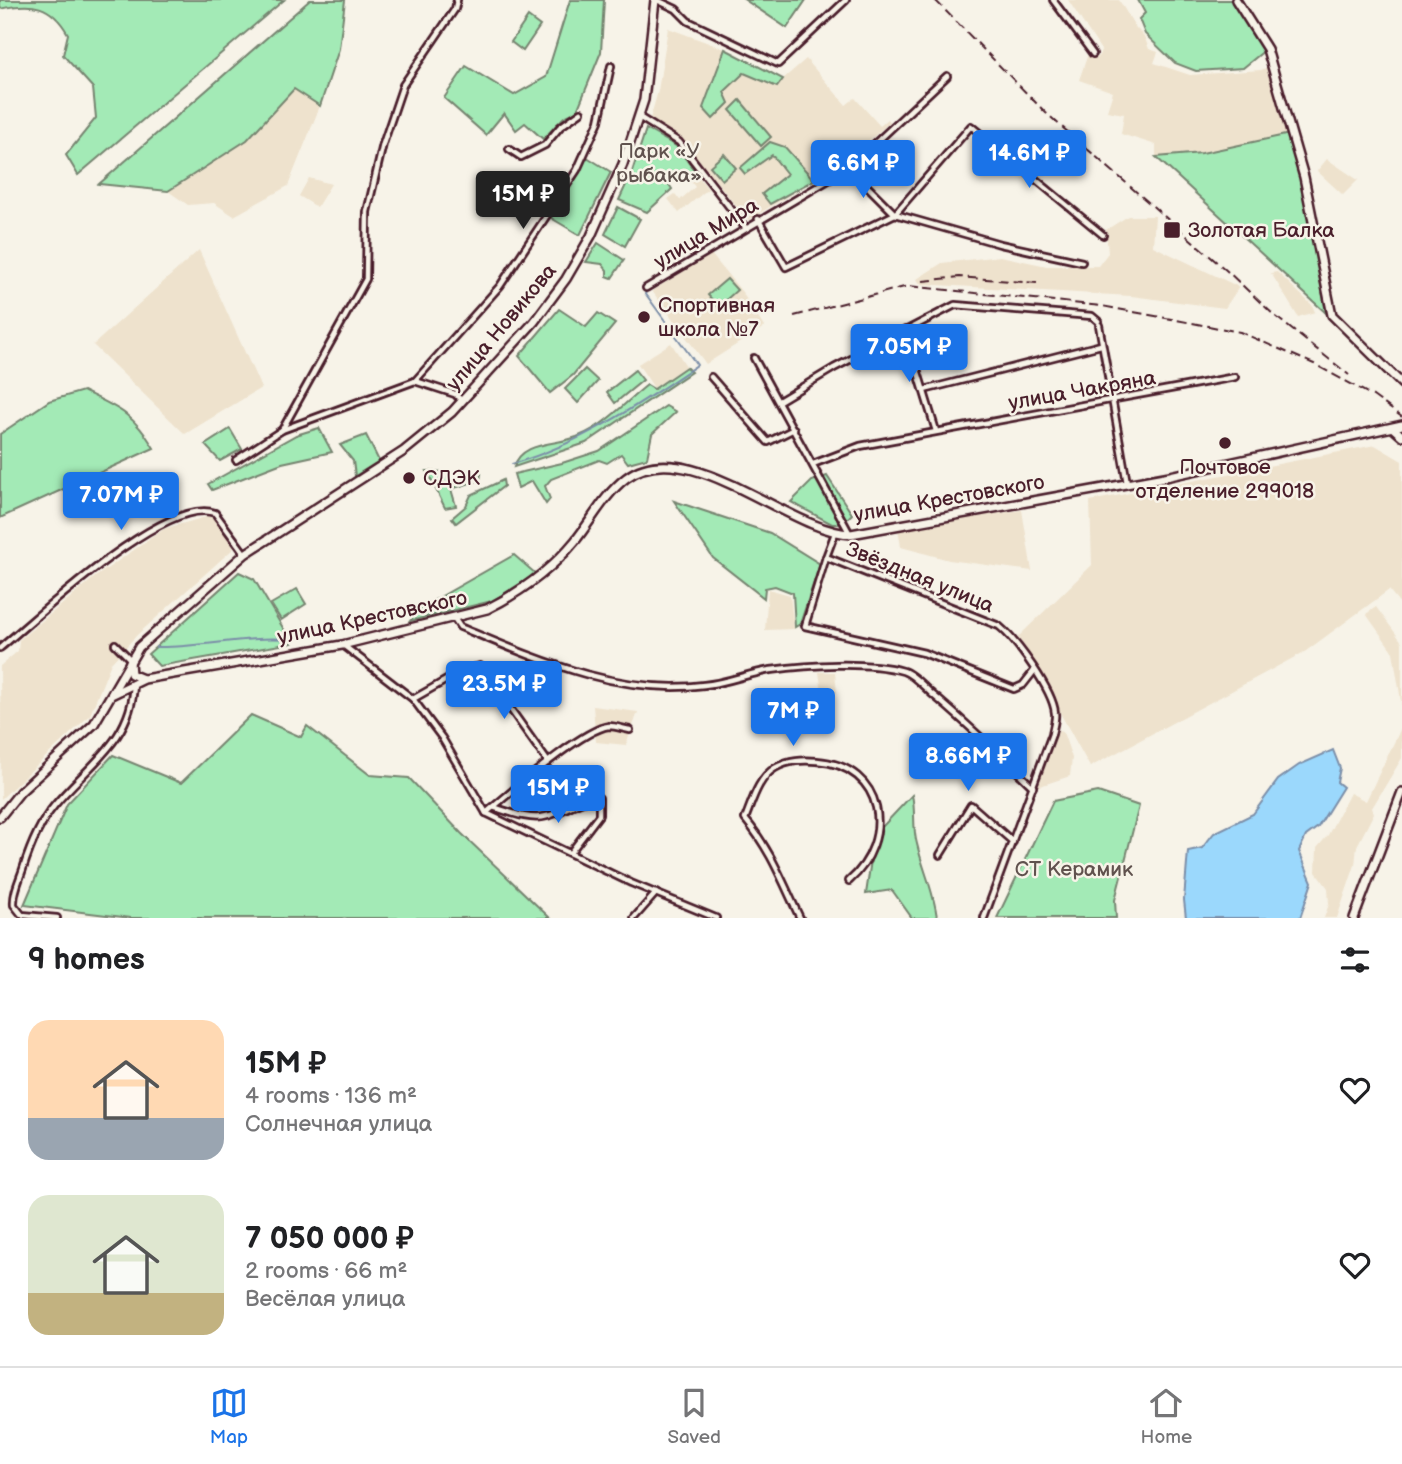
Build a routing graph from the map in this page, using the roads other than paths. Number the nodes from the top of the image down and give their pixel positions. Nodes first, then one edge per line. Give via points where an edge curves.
1 (457, 0) edge
2 (656, 0) edge
3 (846, 0) edge
4 (1053, 0) edge
5 (1236, 0) edge
6 (1093, 54) dead end
7 (611, 66) dead end
8 (947, 76) dead end
9 (581, 112) dead end
10 (639, 117) junction
11 (509, 149) dead end
12 (849, 168) junction
13 (895, 214) junction
14 (758, 219) junction
15 (745, 227) junction
16 (1103, 235) dead end
17 (1082, 262) dead end
18 (646, 288) dead end
19 (905, 330) junction
20 (1101, 345) junction
21 (754, 358) dead end
22 (711, 377) dead end
23 (1235, 377) dead end
24 (415, 381) junction
25 (1402, 384) edge
26 (924, 390) junction
27 (779, 401) junction
28 (463, 402) junction
29 (1112, 402) junction
30 (1402, 425) edge
31 (1393, 428) junction
32 (794, 429) junction
33 (282, 430) junction
34 (936, 431) junction
35 (1402, 436) edge
36 (236, 460) dead end
37 (813, 464) junction
38 (1128, 484) junction
39 (835, 533) junction
40 (850, 534) junction
41 (245, 554) junction
42 (826, 556) junction
43 (454, 618) junction
44 (115, 645) dead end
45 (342, 645) junction
46 (0, 648) edge
47 (131, 660) junction
48 (1034, 671) junction
49 (144, 679) junction
50 (134, 682) junction
51 (114, 694) junction
52 (414, 699) junction
53 (631, 730) dead end
54 (548, 762) junction
55 (1033, 787) junction
56 (1402, 792) edge
57 (493, 807) junction
58 (486, 813) junction
59 (0, 817) edge
60 (1013, 842) junction
61 (570, 853) junction
62 (940, 855) dead end
63 (849, 881) dead end
64 (656, 893) junction
65 (57, 918) edge
66 (634, 918) edge
67 (716, 918) edge
68 (800, 918) edge
69 (984, 918) edge
70 (1354, 918) edge

1 - 33 street via 403,85 383,144 367,212 366,279
2 - 3 street via 688,21 778,64
2 - 10 main road, улица Новикова
4 - 6 street
5 - 25 main road via 1269,57 1304,177 1332,315
7 - 24 street via 599,121 577,170 500,286
8 - 12 street, улица Мира
9 - 11 street via 545,145 521,156
10 - 15 street via 679,142
10 - 28 main road, улица Новикова via 592,236 566,279
12 - 13 street
12 - 14 street, улица Мира
13 - 14 street via 786,267
13 - 16 street via 971,126
13 - 17 street
14 - 15 street, улица Мира
15 - 18 street, улица Мира
19 - 20 street via 955,305 1092,316 1098,323
19 - 26 street
19 - 27 street
20 - 26 street
20 - 29 street
21 - 27 street
22 - 32 street via 768,442
23 - 29 street, улица Чакряна
24 - 28 street via 455,394
24 - 33 street
26 - 34 street
27 - 32 street
28 - 41 main road, улица Новикова via 404,451
29 - 34 street, улица Чакряна
29 - 38 street
30 - 31 main road, улица Крестовского
31 - 35 main road
31 - 38 main road, улица Крестовского
32 - 37 street
33 - 36 street
34 - 37 street, улица Чакряна via 860,446
37 - 40 street
38 - 40 main road, улица Крестовского
39 - 40 main road, улица Крестовского
39 - 42 street, Звёздная улица
39 - 43 main road, улица Крестовского via 737,486 687,469 654,468 628,476 615,488 554,565 487,609
41 - 46 street via 215,513 190,512 128,543
41 - 47 main road, улица Новикова
42 - 48 street, Звёздная улица via 999,626 1012,637
42 - 48 street via 805,626 924,653 1014,689
43 - 45 main road, улица Крестовского
43 - 55 street via 460,627 554,666 626,684 704,685 768,670 809,667 906,671
44 - 47 street
45 - 49 main road, улица Крестовского
45 - 52 street
47 - 49 main road via 131,674
47 - 51 main road, улица Новикова
48 - 55 street, Звёздная улица via 1055,713
49 - 50 main road, улица Крестовского
50 - 51 main road, улица Крестовского
50 - 65 street via 131,707 117,736 91,771 47,814 28,853 14,905 22,915
51 - 59 main road, улица Новикова via 94,724 20,792
52 - 54 street via 464,670 480,666
52 - 58 street
53 - 54 street via 599,729
54 - 57 street
55 - 60 street, Звёздная улица
56 - 70 main road
57 - 58 street
57 - 61 street via 546,817 576,802 598,798 599,815
58 - 61 street
60 - 62 street via 971,805
60 - 69 street, Звёздная улица
61 - 64 street
63 - 68 street via 863,866 876,838 877,803 868,785 830,762 796,760 775,768 756,791 745,819 774,858
64 - 66 street
64 - 67 street

